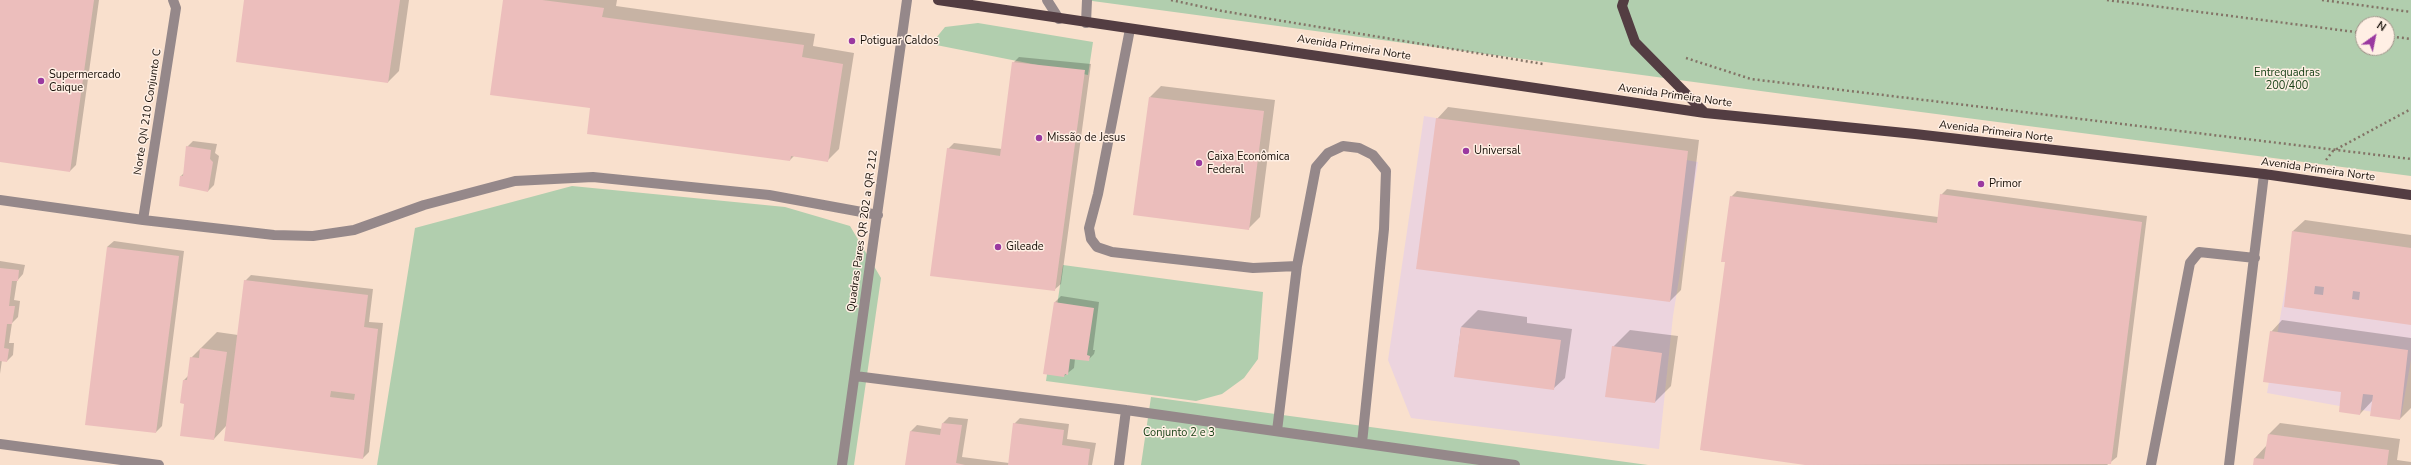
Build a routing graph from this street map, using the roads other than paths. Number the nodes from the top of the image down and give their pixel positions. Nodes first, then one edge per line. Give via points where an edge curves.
1 (907, 0) edge
2 (938, 0) edge
3 (1047, 0) edge
4 (1087, 0) edge
5 (1624, 0) edge
6 (177, 3) edge
7 (1059, 19) junction
8 (1086, 23) junction
9 (1130, 29) junction
10 (1705, 113) junction
11 (2264, 174) junction
12 (2411, 195) edge
13 (0, 200) edge
14 (878, 215) junction
15 (143, 220) junction
16 (2255, 258) junction
17 (1297, 266) junction
18 (855, 376) junction
19 (1126, 410) junction
20 (1277, 431) junction
21 (1362, 442) junction
22 (0, 444) edge
23 (159, 465) edge
24 (842, 465) edge
25 (1119, 465) edge
26 (1515, 465) edge
27 (2151, 465) edge
28 (2229, 465) edge

1 - 14 street, Quadras Pares QR 202 a QR 212
2 - 7 main road, Avenida Primeira Norte
3 - 7 street
4 - 8 street
5 - 10 main road via 1622,6 1635,42
6 - 15 street, Norte QN 210 Conjunto C
7 - 8 main road, Avenida Primeira Norte
8 - 9 main road, Avenida Primeira Norte
9 - 10 main road, Avenida Primeira Norte
9 - 17 street via 1089,228 1096,247 1112,252 1254,268
10 - 11 main road, Avenida Primeira Norte
11 - 12 main road, Avenida Primeira Norte
11 - 16 street
13 - 15 street
14 - 15 street via 769,195 593,177 515,181 424,205 354,230 312,236 274,235
14 - 18 street, Quadras Pares QR 202 a QR 212
16 - 27 street via 2199,252 2190,263
16 - 28 street
17 - 20 street
17 - 21 street via 1316,166 1328,153 1344,146 1359,148 1373,155 1386,171 1384,229
18 - 19 street
18 - 24 street, Quadras Pares QR 202 a QR 212
19 - 20 street
19 - 25 street
20 - 21 street
21 - 26 street
22 - 23 street

